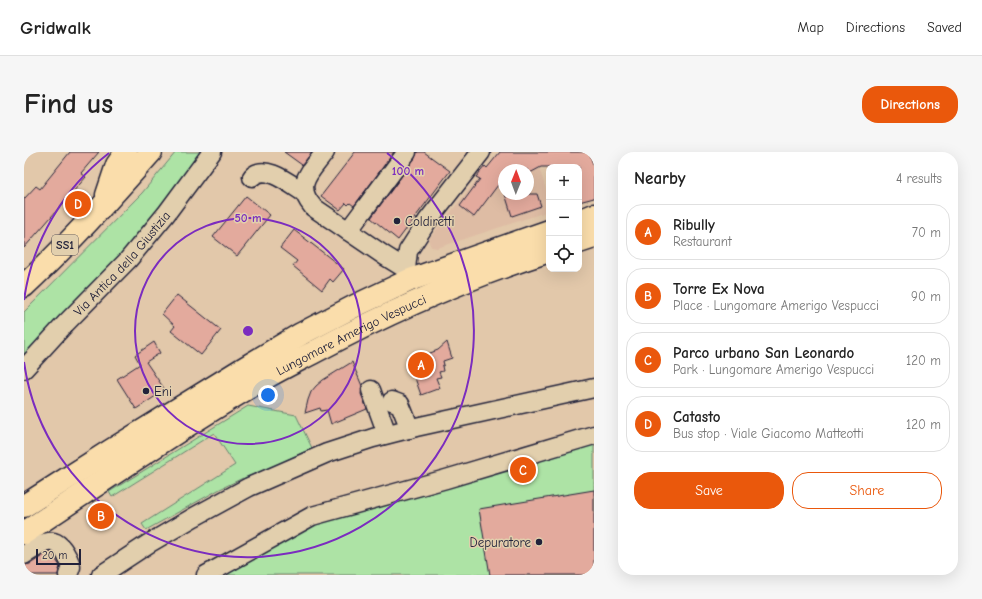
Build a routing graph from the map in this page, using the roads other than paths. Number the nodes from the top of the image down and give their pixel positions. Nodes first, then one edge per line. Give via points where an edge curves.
1 (126, 152) edge
2 (151, 152) edge
3 (212, 152) edge
4 (325, 152) edge
5 (395, 152) edge
6 (407, 152) edge
7 (480, 152) edge
8 (252, 177) dead end
9 (303, 192) junction
10 (105, 203) junction
11 (590, 221) edge
12 (344, 228) junction
13 (546, 232) edge
14 (582, 236) edge
15 (546, 252) edge
16 (408, 274) junction
17 (24, 286) edge
18 (448, 288) junction
19 (391, 313) junction
20 (24, 369) edge
21 (594, 388) edge
22 (371, 390) dead end
23 (392, 401) dead end
24 (410, 429) junction
25 (387, 434) junction
26 (594, 435) edge
27 (24, 506) edge
28 (24, 533) edge
29 (24, 556) edge
30 (68, 575) edge
31 (101, 575) edge
32 (206, 575) edge

1 - 10 main road via 117,165
2 - 10 main road, SS1
3 - 20 street, Via Antica della Giustizia via 128,260
4 - 9 street via 305,179
5 - 12 street
6 - 12 street
7 - 16 street via 428,220 408,251
8 - 9 street via 257,172 264,171
9 - 12 street via 312,207
10 - 17 main road, SS1
11 - 14 main road
12 - 16 street
13 - 16 main road, Lungomare Amerigo Vespucci
15 - 18 main road, Lungomare Amerigo Vespucci
16 - 18 main road via 416,286 427,290
16 - 19 main road via 411,287 407,298
16 - 27 main road, Lungomare Amerigo Vespucci via 301,334
18 - 19 main road, Lungomare Amerigo Vespucci
19 - 28 main road, Lungomare Amerigo Vespucci via 266,377 149,450
21 - 24 street
22 - 25 street
23 - 24 street via 400,404
24 - 25 street
25 - 31 street via 327,453 250,487 148,544
26 - 32 street via 312,516
29 - 30 street via 44,542 57,543 70,563

